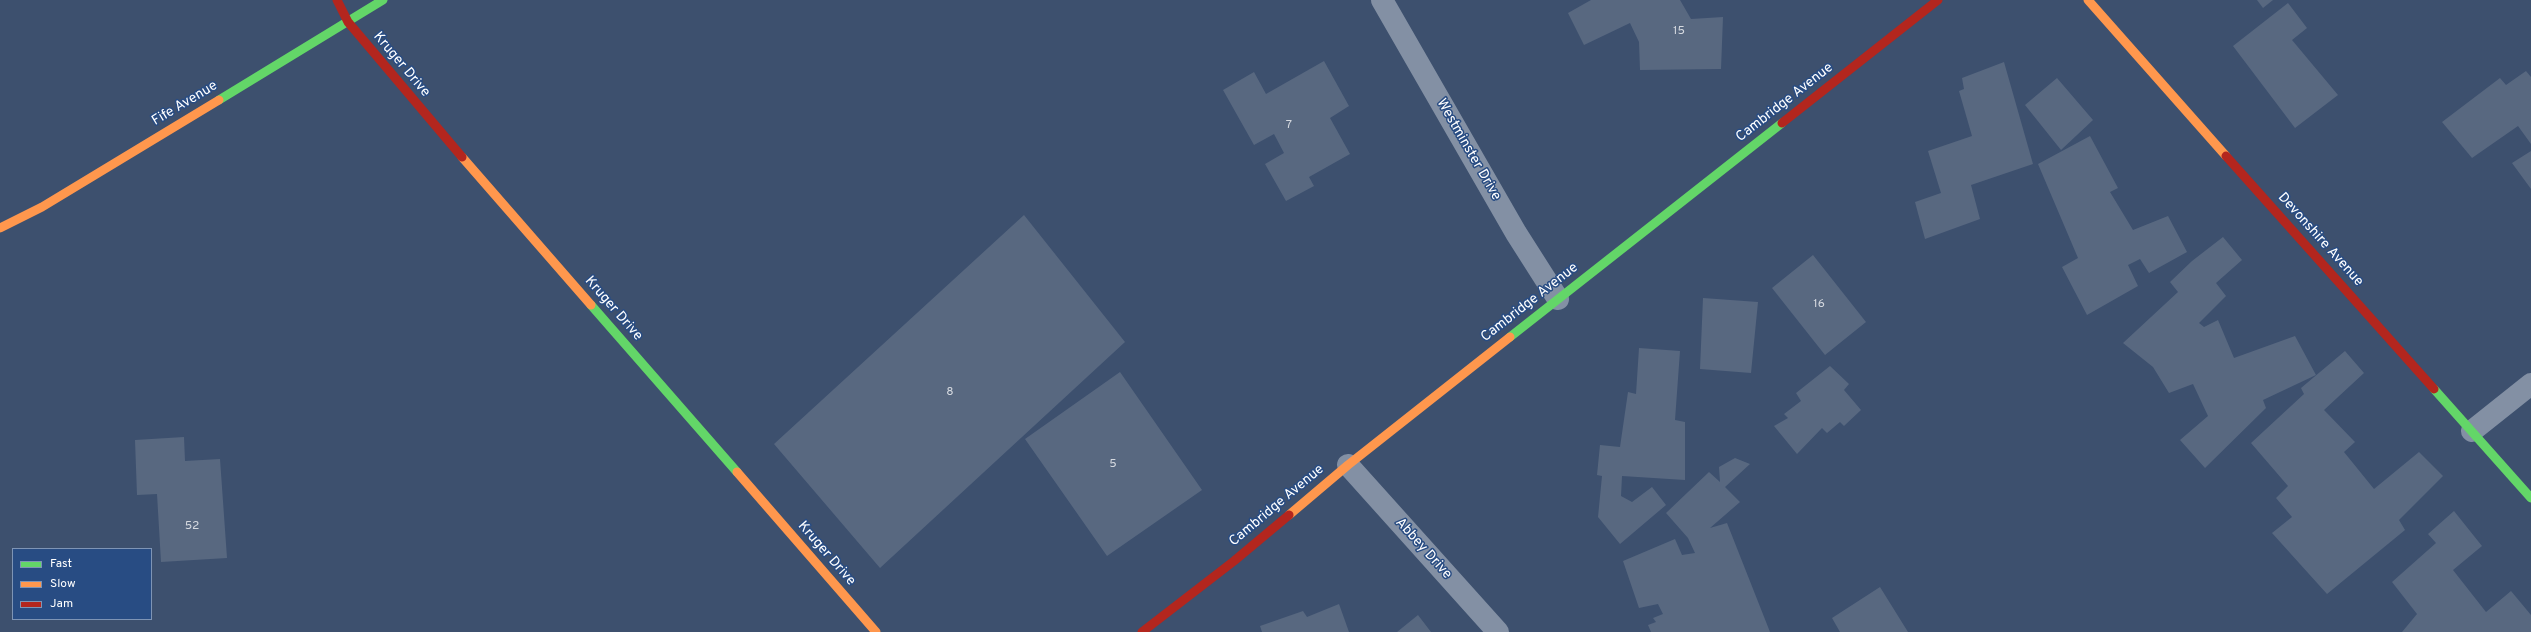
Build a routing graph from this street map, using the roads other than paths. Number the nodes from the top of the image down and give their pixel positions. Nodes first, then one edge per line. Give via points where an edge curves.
1 (337, 0) edge
2 (383, 0) edge
3 (1382, 0) edge
4 (1938, 0) edge
5 (2088, 0) edge
6 (348, 22) junction
7 (0, 228) edge
8 (1558, 299) junction
9 (2531, 384) edge
10 (2472, 431) junction
11 (1348, 465) junction
12 (2531, 498) edge
13 (876, 632) edge
14 (1142, 632) edge
15 (1498, 632) edge

1 - 6 street, Kruger Drive
2 - 6 street, Fife Avenue
3 - 8 street, Westminster Drive via 1516,233
4 - 8 street, Cambridge Avenue
5 - 10 street, Devonshire Avenue
6 - 7 street, Fife Avenue via 42,207
6 - 13 street, Kruger Drive via 398,84
8 - 11 street, Cambridge Avenue
9 - 10 street
10 - 12 street, Devonshire Avenue
11 - 14 street, Cambridge Avenue via 1234,561
11 - 15 street, Abbey Drive

